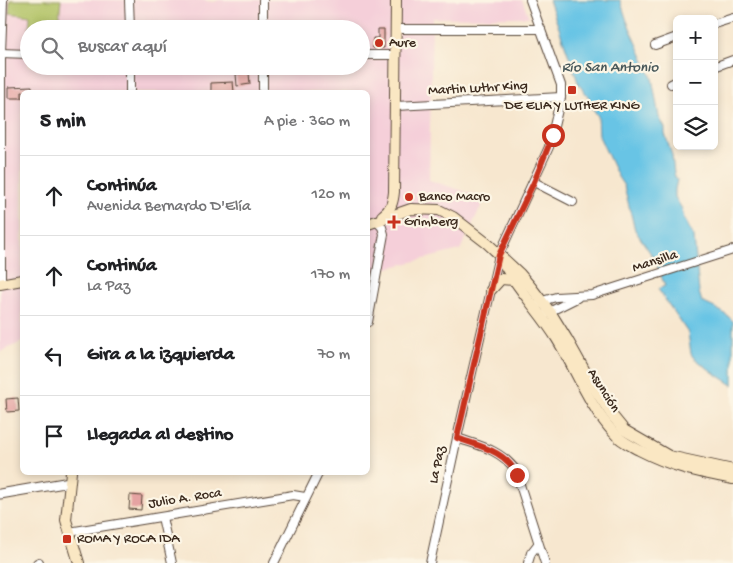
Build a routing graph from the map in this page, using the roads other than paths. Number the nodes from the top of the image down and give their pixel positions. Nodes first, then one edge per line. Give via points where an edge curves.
1 (3, 0) edge
2 (129, 0) edge
3 (263, 0) edge
4 (396, 0) edge
5 (530, 0) edge
6 (733, 18) edge
7 (130, 20) edge
8 (263, 20) edge
9 (718, 23) edge
10 (395, 29) junction
11 (541, 29) junction
12 (673, 38) edge
13 (655, 45) dead end
14 (0, 53) edge
15 (20, 54) edge
16 (370, 55) edge
17 (395, 55) junction
18 (733, 60) edge
19 (718, 66) edge
20 (130, 75) edge
21 (264, 75) edge
22 (130, 90) edge
23 (263, 90) edge
24 (562, 97) junction
25 (396, 106) junction
26 (0, 150) edge
27 (534, 182) junction
28 (394, 192) junction
29 (573, 202) dead end
30 (410, 209) junction
31 (372, 222) edge
32 (733, 250) edge
33 (499, 255) junction
34 (20, 280) edge
35 (513, 280) junction
36 (0, 284) edge
37 (491, 290) junction
38 (583, 296) junction
39 (542, 309) junction
40 (370, 311) edge
41 (457, 438) junction
42 (733, 470) edge
43 (317, 475) edge
44 (71, 477) edge
45 (733, 479) edge
46 (0, 494) edge
47 (305, 497) junction
48 (162, 517) junction
49 (69, 532) junction
50 (538, 544) junction
51 (79, 563) edge
52 (172, 563) edge
53 (274, 563) edge
54 (430, 563) edge
55 (528, 563) edge
56 (545, 563) edge

1 - 14 street
2 - 7 street
3 - 8 street
4 - 10 main road
5 - 11 street
6 - 9 street
10 - 11 street
10 - 17 main road
11 - 24 street via 561,84
12 - 13 street
14 - 15 street
14 - 26 street
16 - 17 street
17 - 25 main road
18 - 19 street
20 - 22 street
21 - 23 street
24 - 25 street, Martin Luthr King
24 - 27 street, La Paz via 553,135
25 - 28 main road
26 - 36 street
27 - 29 street
27 - 33 street, La Paz
28 - 30 main road via 399,203
28 - 31 main road via 389,209
30 - 31 main road, Asunción
30 - 33 main road, Asunción via 445,213
31 - 40 street via 382,227 384,234
32 - 38 street, Mansilla
33 - 35 main road, Asunción
33 - 37 street, La Paz
33 - 39 main road, Asunción via 520,274
34 - 36 main road
35 - 37 main road via 501,279
35 - 39 main road, Asunción
37 - 41 street, La Paz
38 - 39 street, Mansilla
38 - 39 street, Mansilla via 556,297
39 - 42 main road, Asunción via 567,339 610,414 624,430 674,458
39 - 45 main road, Asunción via 587,395 621,440 680,468
41 - 50 street via 498,453 510,463 517,475
41 - 54 street, La Paz
43 - 47 street
44 - 46 street
44 - 49 main road via 66,520
47 - 48 street, Julio A. Roca via 294,495
47 - 53 street
48 - 49 street, Julio A. Roca
48 - 52 street
49 - 51 main road
50 - 55 street
50 - 56 street

